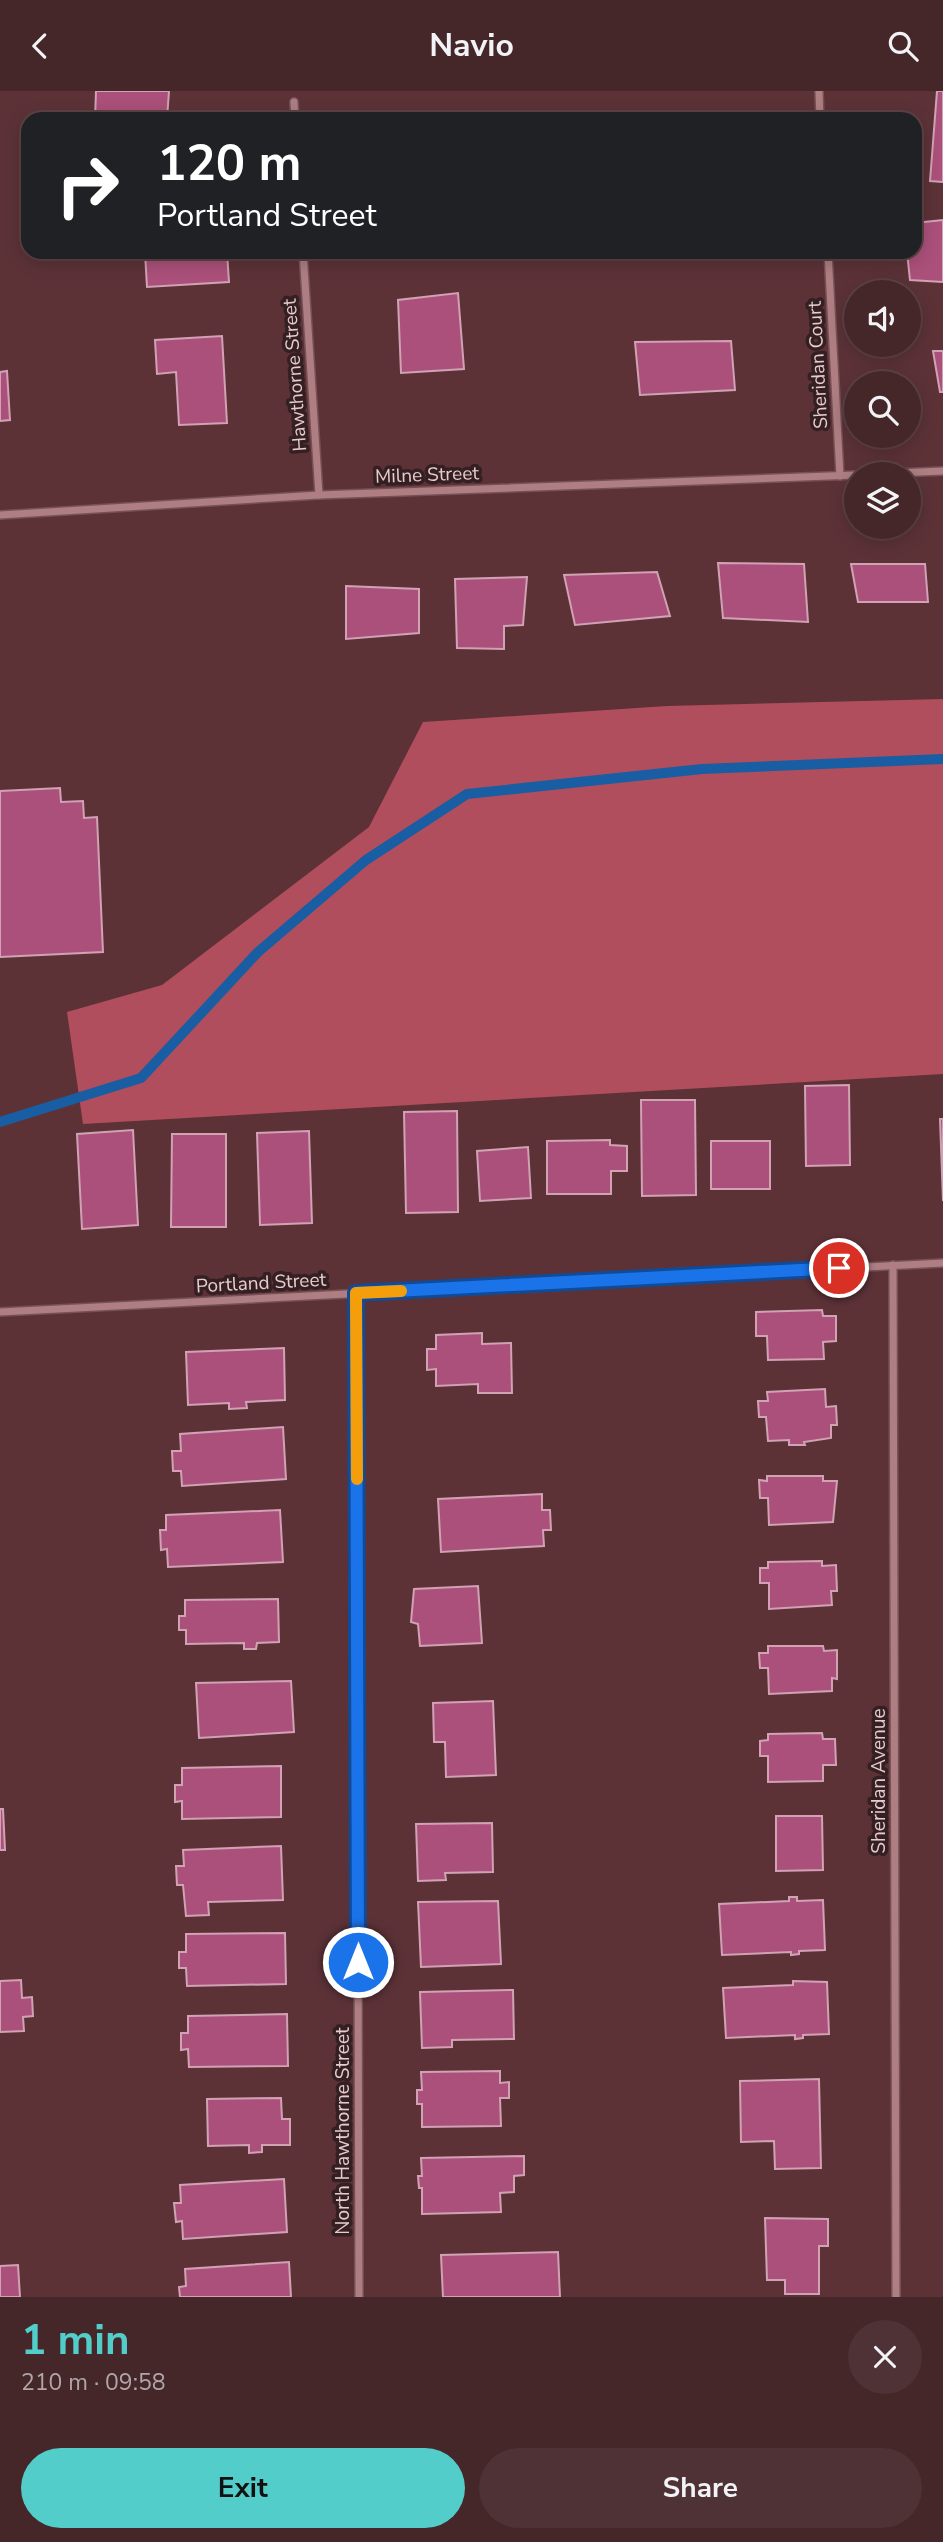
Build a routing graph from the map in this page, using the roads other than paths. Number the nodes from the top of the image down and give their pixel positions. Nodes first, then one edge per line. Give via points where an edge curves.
1 (819, 91) edge
2 (294, 102) dead end
3 (295, 112) edge
4 (820, 112) edge
5 (303, 259) edge
6 (828, 259) edge
7 (943, 471) edge
8 (921, 472) edge
9 (840, 476) junction
10 (844, 476) edge
11 (319, 495) junction
12 (0, 515) edge
13 (943, 1263) edge
14 (893, 1265) junction
15 (356, 1293) junction
16 (0, 1312) edge
17 (359, 2297) edge
18 (896, 2297) edge

1 - 4 street
2 - 3 street
5 - 11 street, Hawthorne Street
6 - 9 street, Sheridan Court
7 - 8 street
9 - 10 street, Milne Street
9 - 11 street, Milne Street
11 - 12 street, Milne Street
13 - 14 street, Portland Street
14 - 15 street, Portland Street
14 - 18 street, Sheridan Avenue
15 - 16 street, Portland Street
15 - 17 street, North Hawthorne Street

